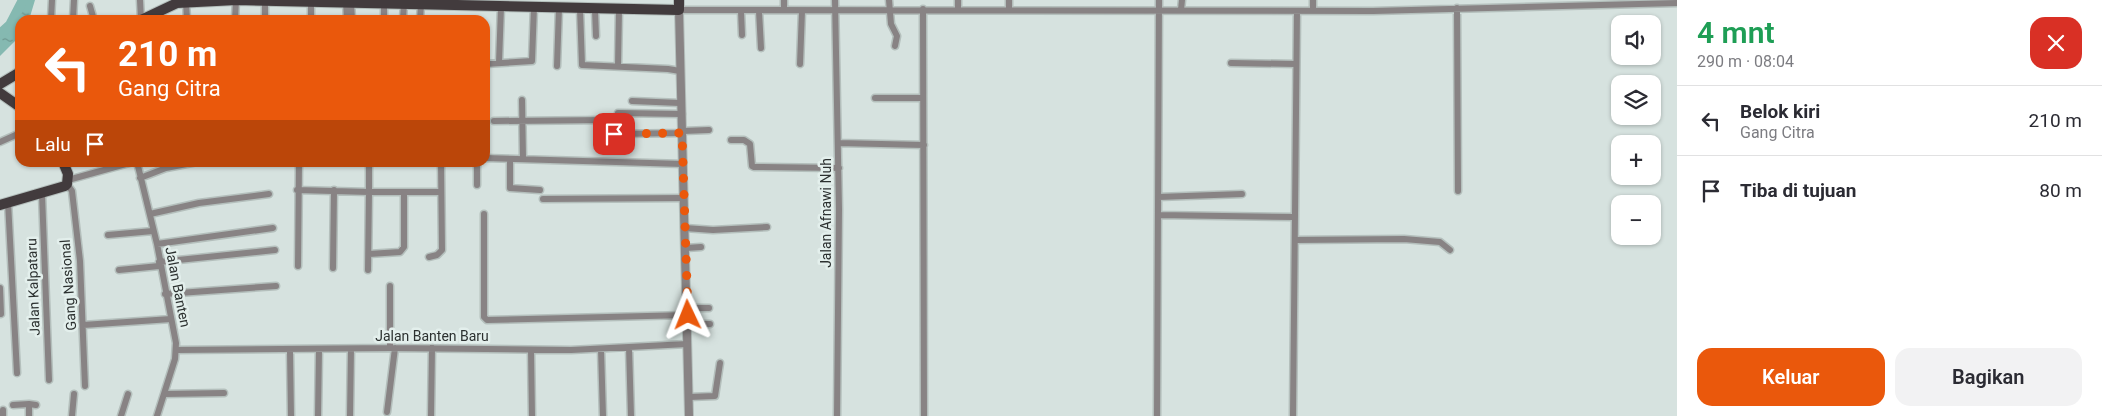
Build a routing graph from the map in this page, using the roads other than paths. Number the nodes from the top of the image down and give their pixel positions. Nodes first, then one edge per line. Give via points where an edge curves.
1 (52, 0) edge
2 (74, 0) edge
3 (140, 0) edge
4 (236, 0) edge
5 (278, 0) edge
6 (784, 0) edge
7 (835, 0) edge
8 (889, 0) edge
9 (958, 0) edge
10 (1009, 0) edge
11 (1159, 0) edge
12 (1182, 0) edge
13 (1313, 0) edge
14 (265, 1) edge
15 (310, 1) edge
16 (180, 2) edge
17 (349, 2) junction
18 (380, 2) edge
19 (412, 2) edge
20 (439, 2) edge
21 (1677, 3) edge
22 (496, 5) edge
23 (679, 5) edge
24 (90, 6) dead end
25 (566, 6) edge
26 (534, 7) junction
27 (619, 7) edge
28 (1456, 8) junction
29 (580, 9) junction
30 (923, 9) junction
31 (595, 10) junction
32 (784, 10) junction
33 (835, 10) junction
34 (889, 10) junction
35 (958, 10) junction
36 (1009, 10) junction
37 (1159, 10) junction
38 (1181, 10) junction
39 (741, 11) junction
40 (759, 11) junction
41 (802, 11) junction
42 (1297, 11) junction
43 (1313, 11) junction
44 (51, 15) edge
45 (73, 15) edge
46 (93, 15) edge
47 (141, 15) edge
48 (152, 15) edge
49 (185, 15) edge
50 (235, 15) edge
51 (265, 15) edge
52 (311, 15) edge
53 (348, 15) edge
54 (351, 15) edge
55 (383, 15) edge
56 (406, 15) edge
57 (418, 15) edge
58 (742, 35) dead end
59 (596, 36) dead end
60 (896, 46) dead end
61 (760, 48) dead end
62 (499, 63) junction
63 (1231, 63) dead end
64 (490, 64) edge
65 (800, 64) dead end
66 (1296, 64) junction
67 (557, 66) dead end
68 (618, 66) junction
69 (680, 71) junction
70 (15, 75) edge
71 (0, 84) edge
72 (0, 92) edge
73 (876, 98) dead end
74 (923, 98) junction
75 (522, 100) dead end
76 (632, 100) dead end
77 (680, 102) junction
78 (15, 103) edge
79 (618, 113) dead end
80 (682, 114) junction
81 (607, 120) dead end
82 (494, 121) dead end
83 (522, 121) junction
84 (709, 130) dead end
85 (682, 132) junction
86 (614, 134) dead end
87 (15, 135) edge
88 (731, 140) dead end
89 (0, 142) edge
90 (838, 143) junction
91 (924, 145) junction
92 (490, 158) edge
93 (510, 158) junction
94 (523, 158) junction
95 (683, 164) junction
96 (64, 167) edge
97 (116, 167) edge
98 (138, 167) edge
99 (171, 167) edge
100 (298, 167) edge
101 (368, 167) edge
102 (441, 167) edge
103 (477, 167) edge
104 (838, 168) junction
105 (140, 178) junction
106 (68, 182) junction
107 (478, 185) dead end
108 (297, 190) junction
109 (334, 190) junction
110 (540, 190) dead end
111 (1458, 191) dead end
112 (369, 192) junction
113 (441, 192) junction
114 (404, 193) junction
115 (42, 194) junction
116 (269, 194) dead end
117 (1242, 194) dead end
118 (1158, 197) junction
119 (684, 198) junction
120 (543, 199) dead end
121 (4, 203) edge
122 (150, 214) junction
123 (484, 214) dead end
124 (1158, 215) junction
125 (1294, 217) junction
126 (767, 227) dead end
127 (273, 228) dead end
128 (685, 228) junction
129 (153, 231) junction
130 (108, 235) dead end
131 (1295, 240) junction
132 (157, 244) junction
133 (686, 248) junction
134 (701, 248) dead end
135 (275, 250) dead end
136 (1450, 250) dead end
137 (369, 254) junction
138 (429, 256) dead end
139 (159, 264) junction
140 (298, 266) dead end
141 (333, 268) dead end
142 (119, 270) dead end
143 (368, 270) dead end
144 (276, 286) dead end
145 (390, 286) dead end
146 (0, 288) edge
147 (165, 294) junction
148 (709, 308) dead end
149 (687, 312) junction
150 (1, 314) edge
151 (171, 319) junction
152 (688, 324) junction
153 (710, 324) dead end
154 (84, 325) junction
155 (687, 344) junction
156 (629, 347) junction
157 (392, 348) junction
158 (432, 348) junction
159 (350, 349) junction
160 (600, 349) junction
161 (176, 350) junction
162 (290, 350) junction
163 (318, 350) junction
164 (531, 350) junction
165 (720, 363) dead end
166 (17, 372) dead end
167 (50, 380) dead end
168 (85, 386) dead end
169 (224, 393) dead end
170 (74, 394) dead end
171 (128, 394) dead end
172 (164, 394) junction
173 (689, 397) junction
174 (14, 404) dead end
175 (388, 412) dead end
176 (29, 416) edge
177 (72, 416) edge
178 (121, 416) edge
179 (157, 416) edge
180 (291, 416) edge
181 (318, 416) edge
182 (350, 416) edge
183 (431, 416) edge
184 (532, 416) edge
185 (603, 416) edge
186 (630, 416) edge
187 (689, 416) edge
188 (837, 416) edge
189 (924, 416) edge
190 (1158, 416) edge
191 (1294, 416) edge

1 - 44 street
2 - 45 street
3 - 47 street
4 - 14 main road
4 - 16 main road
4 - 50 street
5 - 14 main road
5 - 15 main road
6 - 32 street
7 - 33 street, Jalan Afnawi Nuh
8 - 34 street
9 - 35 street
10 - 36 street
11 - 37 street
12 - 38 street
13 - 43 street
14 - 51 street
15 - 17 main road
15 - 52 street
16 - 48 main road
16 - 49 street
17 - 18 main road
17 - 53 street
17 - 54 street
18 - 19 main road
18 - 55 street
19 - 20 main road
19 - 56 street
19 - 57 street
20 - 22 main road
21 - 28 street
22 - 26 main road
22 - 62 street
23 - 27 main road
23 - 39 street
23 - 69 street
24 - 46 street
25 - 26 main road
25 - 29 main road
25 - 67 street
26 - 62 street via 532,60 527,63
27 - 31 main road
27 - 68 street
28 - 43 street
28 - 111 street
29 - 31 main road
29 - 68 street via 581,65
30 - 34 street
30 - 35 street
30 - 74 street
31 - 59 street
32 - 40 street
32 - 41 street
33 - 34 street
33 - 41 street
33 - 90 street, Jalan Afnawi Nuh
34 - 60 street via 891,24 898,36
35 - 36 street
36 - 37 street
37 - 38 street
37 - 118 street
38 - 42 street
39 - 40 street
39 - 58 street
40 - 61 street
41 - 65 street
42 - 43 street
42 - 66 street
62 - 64 street
63 - 66 street
66 - 125 street
68 - 69 street
69 - 77 street
70 - 71 main road
72 - 78 main road
73 - 74 street
74 - 91 street
75 - 83 street
76 - 77 street
77 - 80 street
79 - 80 street
80 - 85 street
81 - 83 street
82 - 83 street
83 - 94 street
84 - 85 street
85 - 86 street
85 - 95 street
87 - 89 street
88 - 104 street via 744,140 750,144 754,167
90 - 91 street
90 - 104 street, Jalan Afnawi Nuh
91 - 189 street
92 - 93 street
93 - 94 street
93 - 110 street via 510,188
94 - 95 street
95 - 119 street
96 - 106 main road
97 - 106 street
98 - 105 street, Jalan Banten
99 - 105 street
100 - 108 street
101 - 112 street
102 - 113 street
103 - 107 street
104 - 188 street, Jalan Afnawi Nuh
105 - 122 street, Jalan Banten
106 - 115 main road via 61,188
106 - 154 street, Gang Nasional via 73,197
108 - 109 street
108 - 140 street
109 - 112 street
109 - 141 street
112 - 114 street
112 - 137 street
113 - 114 street
113 - 138 street via 442,250 438,255
114 - 137 street via 404,247 400,252
115 - 121 main road
115 - 167 street, Jalan Kalpataru
116 - 122 street via 199,203
117 - 118 street
118 - 124 street
119 - 120 street
119 - 128 street
121 - 166 street
122 - 129 street, Jalan Banten
123 - 149 street via 484,317 487,320
124 - 125 street
124 - 190 street
125 - 131 street
126 - 128 street
127 - 132 street
128 - 133 street
129 - 130 street
129 - 132 street, Jalan Banten
131 - 136 street via 1404,239 1440,242
131 - 191 street
132 - 139 street, Jalan Banten
133 - 134 street
133 - 149 street
135 - 139 street
137 - 143 street
139 - 142 street
139 - 147 street, Jalan Banten
144 - 147 street
145 - 157 street
146 - 150 street
147 - 151 street, Jalan Banten
148 - 149 street
149 - 152 street
151 - 154 street
151 - 161 street, Jalan Banten
152 - 153 street
152 - 155 street
154 - 168 street, Gang Nasional
155 - 156 street, Jalan Banten Baru
155 - 173 street
156 - 160 street, Jalan Banten Baru
156 - 186 street
157 - 158 street, Jalan Banten Baru
157 - 159 street, Jalan Banten Baru
157 - 175 street
158 - 164 street, Jalan Banten Baru
158 - 183 street
159 - 163 street, Jalan Banten Baru
159 - 182 street
160 - 164 street, Jalan Banten Baru
160 - 185 street
161 - 162 street, Jalan Banten Baru
161 - 172 street, Jalan Banten
162 - 163 street, Jalan Banten Baru
162 - 180 street
163 - 181 street
164 - 184 street
165 - 173 street via 715,396
169 - 172 street
170 - 177 street
171 - 178 street
172 - 179 street, Jalan Banten
173 - 187 street
174 - 176 street via 32,404

